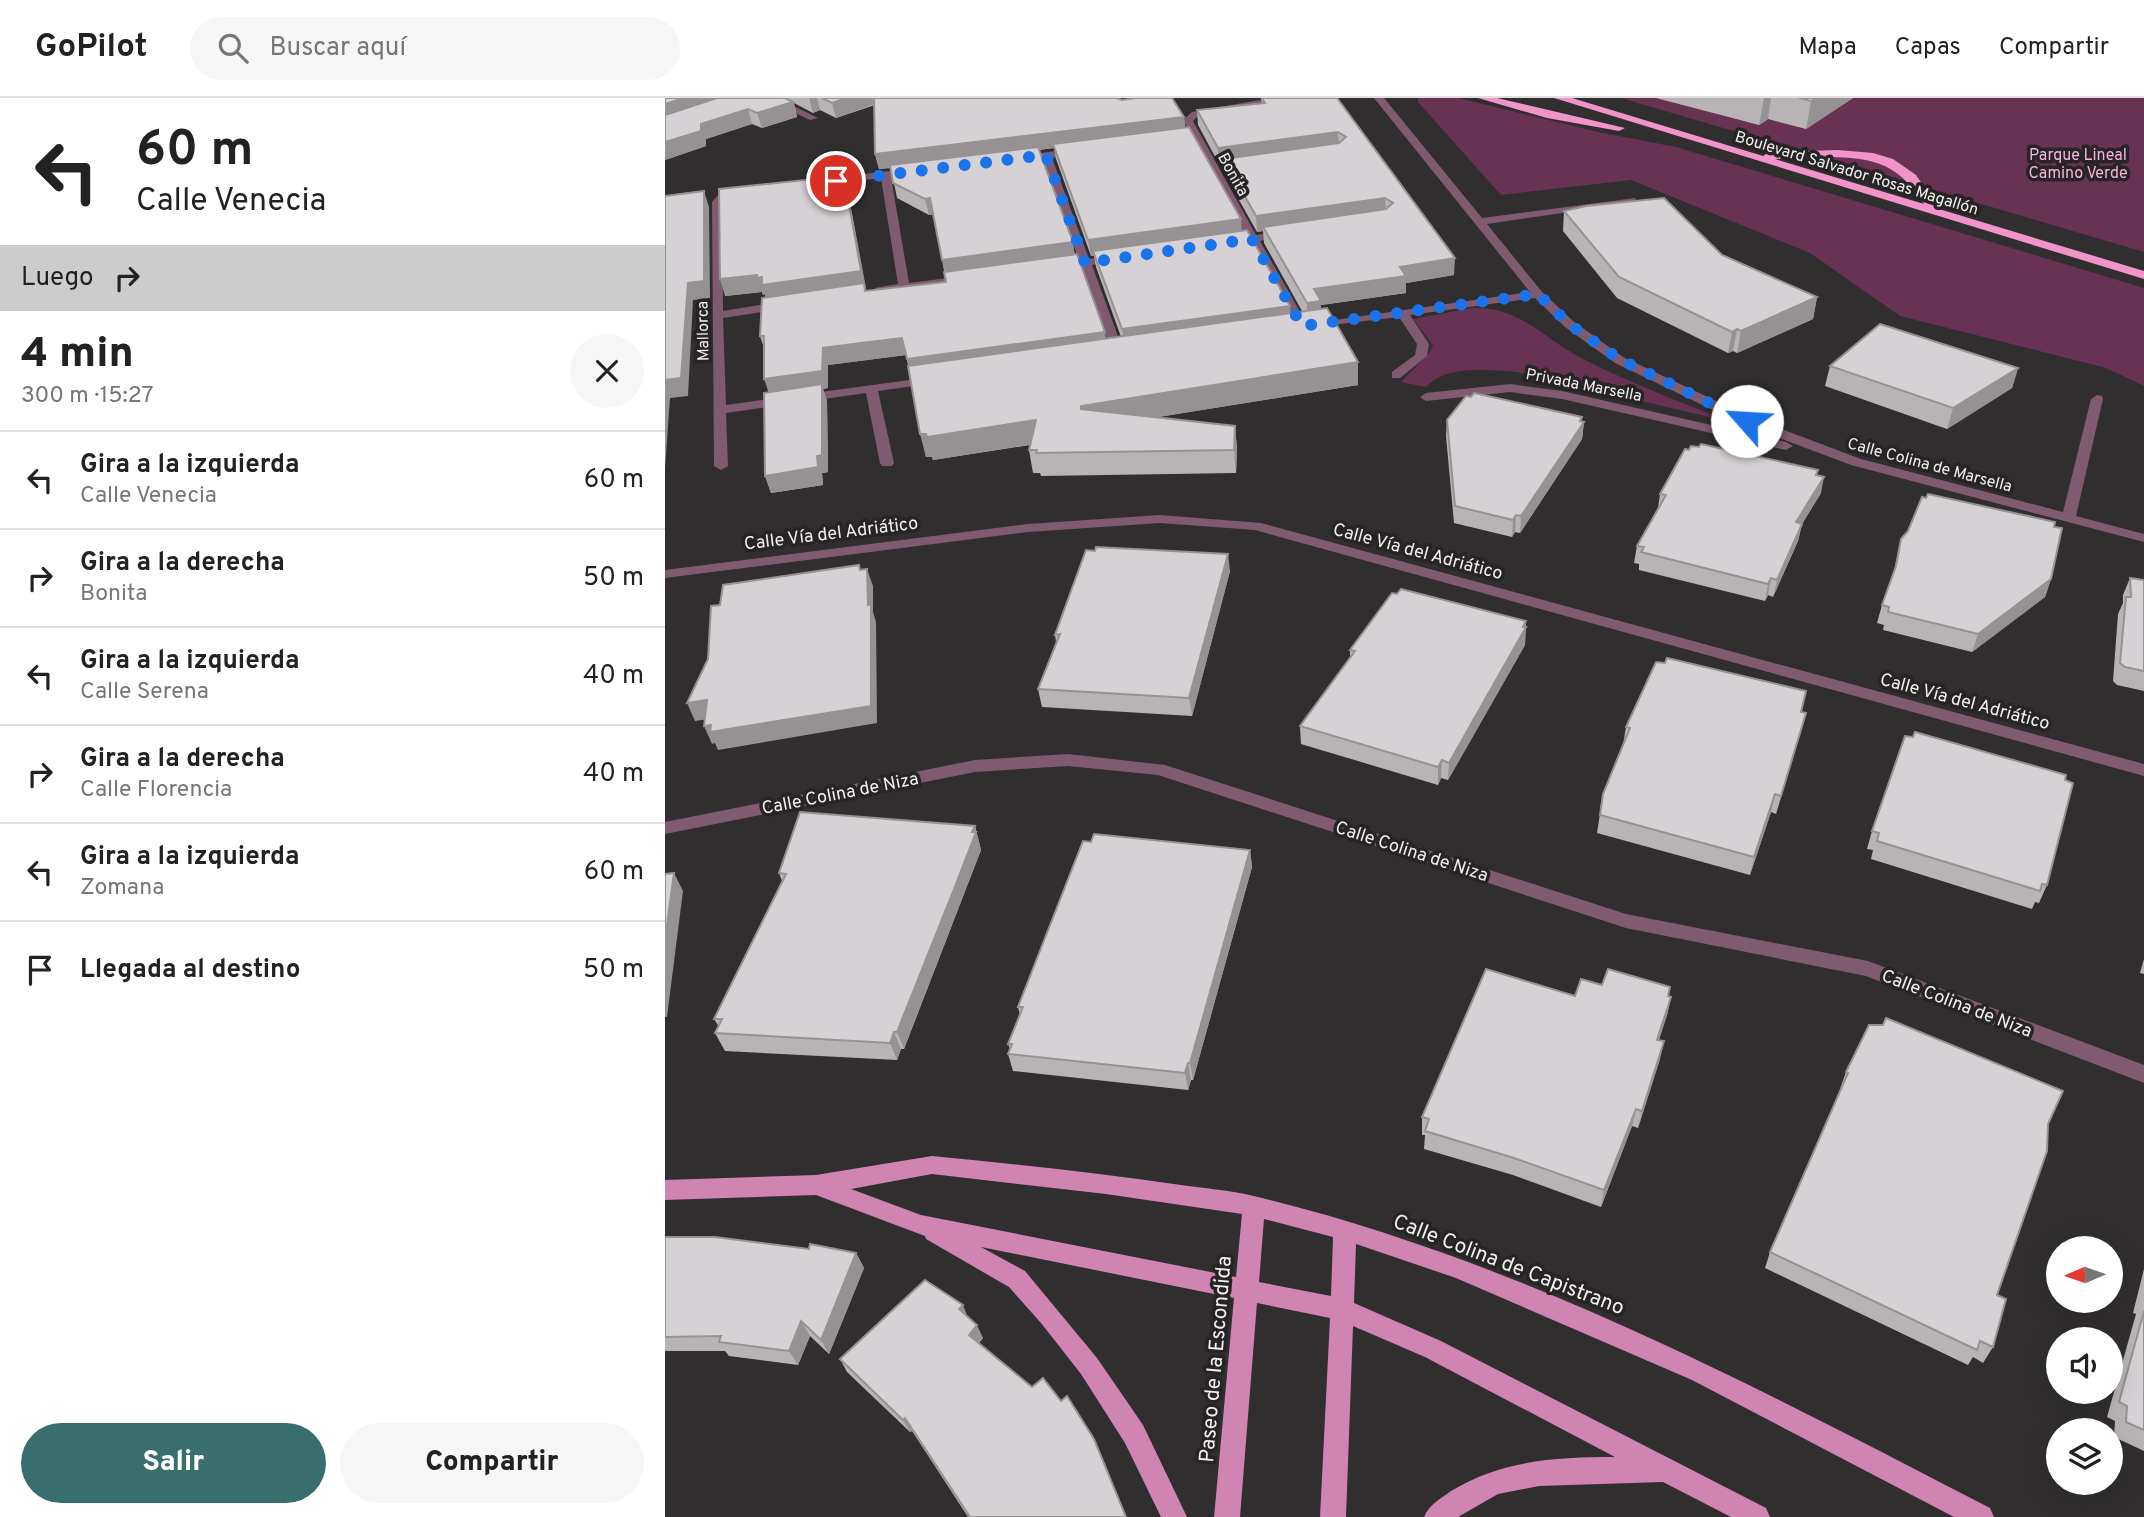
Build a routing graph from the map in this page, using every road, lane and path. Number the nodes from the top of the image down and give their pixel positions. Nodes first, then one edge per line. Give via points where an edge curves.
1 (769, 98) edge
2 (1379, 98) edge
3 (1484, 98) edge
4 (1561, 98) edge
5 (1281, 99) edge
6 (813, 118) dead end
7 (1195, 136) junction
8 (1181, 138) edge
9 (1716, 146) junction
10 (1086, 150) edge
11 (1046, 155) junction
12 (1753, 157) junction
13 (1006, 160) edge
14 (1228, 169) edge
15 (925, 170) edge
16 (1214, 171) junction
17 (885, 174) junction
18 (805, 184) edge
19 (752, 191) edge
20 (1631, 200) edge
21 (1935, 212) junction
22 (1478, 222) junction
23 (1292, 233) edge
24 (1252, 239) junction
25 (1224, 243) edge
26 (1127, 257) edge
27 (1085, 263) junction
28 (1047, 268) edge
29 (2144, 275) edge
30 (982, 276) edge
31 (904, 287) junction
32 (864, 293) edge
33 (1538, 294) junction
34 (797, 303) edge
35 (1402, 312) junction
36 (717, 315) junction
37 (1104, 355) edge
38 (1396, 374) dead end
39 (953, 377) edge
40 (871, 388) junction
41 (1426, 397) dead end
42 (2097, 399) dead end
43 (720, 410) junction
44 (1856, 462) junction
45 (887, 463) dead end
46 (721, 466) dead end
47 (2069, 517) junction
48 (2144, 538) edge
49 (665, 574) edge
50 (2144, 770) edge
51 (665, 828) edge
52 (2144, 1074) edge
53 (815, 1185) junction
54 (665, 1190) edge
55 (1254, 1206) junction
56 (921, 1225) junction
57 (1345, 1230) junction
58 (1247, 1289) junction
59 (1343, 1310) junction
60 (1667, 1469) junction
61 (1174, 1517) edge
62 (1227, 1517) edge
63 (1333, 1517) edge
64 (1437, 1517) edge
65 (1757, 1517) edge
66 (1981, 1517) edge

1 - 6 street
2 - 22 street, Calle Colina de Marsella
3 - 9 highway via 1570,120
4 - 9 highway, Boulevard Salvador Rosas Magallón
5 - 7 street via 1189,117
7 - 8 street
7 - 16 street, Bonita
9 - 12 highway, Boulevard Salvador Rosas Magallón
10 - 11 street
11 - 13 street
11 - 27 street
12 - 21 highway, Boulevard Salvador Rosas Magallón
12 - 21 highway via 1820,154 1877,158 1903,169
14 - 16 street
15 - 17 street
16 - 24 street, Bonita
17 - 18 street
17 - 31 street
19 - 36 street, Mallorca via 717,202
20 - 22 street
21 - 29 highway, Boulevard Salvador Rosas Magallón
22 - 33 street, Calle Colina de Marsella
23 - 24 street
24 - 25 street
24 - 35 street, Bonita via 1296,327
26 - 27 street
27 - 28 street
27 - 37 street via 1124,352
30 - 31 street
31 - 32 street
33 - 35 street
33 - 44 street, Calle Colina de Marsella via 1569,324 1619,359 1747,421
34 - 36 street
35 - 38 street via 1423,344 1421,356
36 - 43 street, Mallorca
39 - 40 street
40 - 43 street
40 - 45 street
41 - 44 street, Privada Marsella via 1510,388 1562,395
42 - 47 street
43 - 46 street, Mallorca
44 - 47 street, Calle Colina de Marsella
47 - 48 street, Calle Colina de Marsella
49 - 50 street, Calle Vía del Adriático via 1028,528 1160,519 1256,526
51 - 52 street, Calle Colina de Niza via 975,766 1068,761 1159,769 1626,920 1868,969
53 - 54 main road, Calle Colina de Capistrano
53 - 55 main road, Calle Colina de Capistrano via 932,1165
53 - 56 main road, Calle Colina de Capistrano
55 - 57 main road, Calle Colina de Capistrano
55 - 58 main road, Paseo de la Escondida
56 - 58 main road, Calle Colina de Capistrano
56 - 61 main road via 1017,1279 1049,1315 1134,1434
57 - 59 main road
57 - 66 main road, Calle Colina de Capistrano via 1460,1269 1701,1372
58 - 59 main road, Calle Colina de Capistrano
58 - 62 main road, Paseo de la Escondida
59 - 60 main road, Calle Colina de Capistrano via 1433,1349
59 - 63 main road
60 - 64 main road via 1557,1472 1503,1480
60 - 65 main road, Calle Colina de Capistrano

